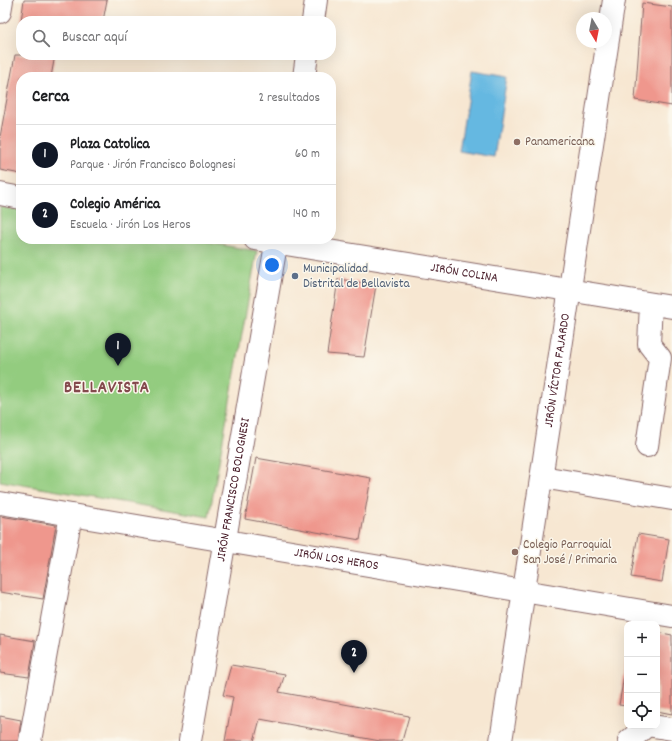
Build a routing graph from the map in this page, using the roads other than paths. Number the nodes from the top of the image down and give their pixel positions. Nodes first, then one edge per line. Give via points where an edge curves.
1 (2, 0) edge
2 (316, 0) edge
3 (614, 0) edge
4 (0, 12) edge
5 (314, 16) edge
6 (306, 60) edge
7 (305, 72) edge
8 (0, 194) edge
9 (16, 197) edge
10 (268, 244) edge
11 (293, 244) edge
12 (570, 290) junction
13 (651, 304) junction
14 (672, 307) edge
15 (647, 446) dead end
16 (542, 477) junction
17 (672, 499) edge
18 (0, 503) edge
19 (71, 515) junction
20 (226, 541) junction
21 (524, 592) junction
22 (672, 616) edge
23 (660, 727) edge
24 (643, 729) edge
25 (672, 729) edge
26 (30, 741) edge
27 (190, 741) edge
28 (501, 741) edge
29 (629, 741) edge

1 - 4 street
2 - 5 street
3 - 12 street, JIRÓN VÍCTOR FAJARDO
6 - 7 street
8 - 9 street
10 - 20 street, JIRÓN FRANCISCO BOLOGNESI
11 - 12 street, JIRÓN COLINA
12 - 13 street, JIRÓN COLINA
12 - 16 street, JIRÓN VÍCTOR FAJARDO
13 - 14 street, JIRÓN COLINA
13 - 15 street via 649,344 660,358
16 - 17 street
16 - 21 street, JIRÓN VÍCTOR FAJARDO
18 - 19 street, JIRÓN LOS HEROS
19 - 20 street, JIRÓN LOS HEROS
19 - 26 street
20 - 21 street, JIRÓN LOS HEROS
20 - 27 street, JIRÓN FRANCISCO BOLOGNESI
21 - 22 street, JIRÓN LOS HEROS
21 - 28 street, JIRÓN VÍCTOR FAJARDO
23 - 25 street
24 - 29 street

